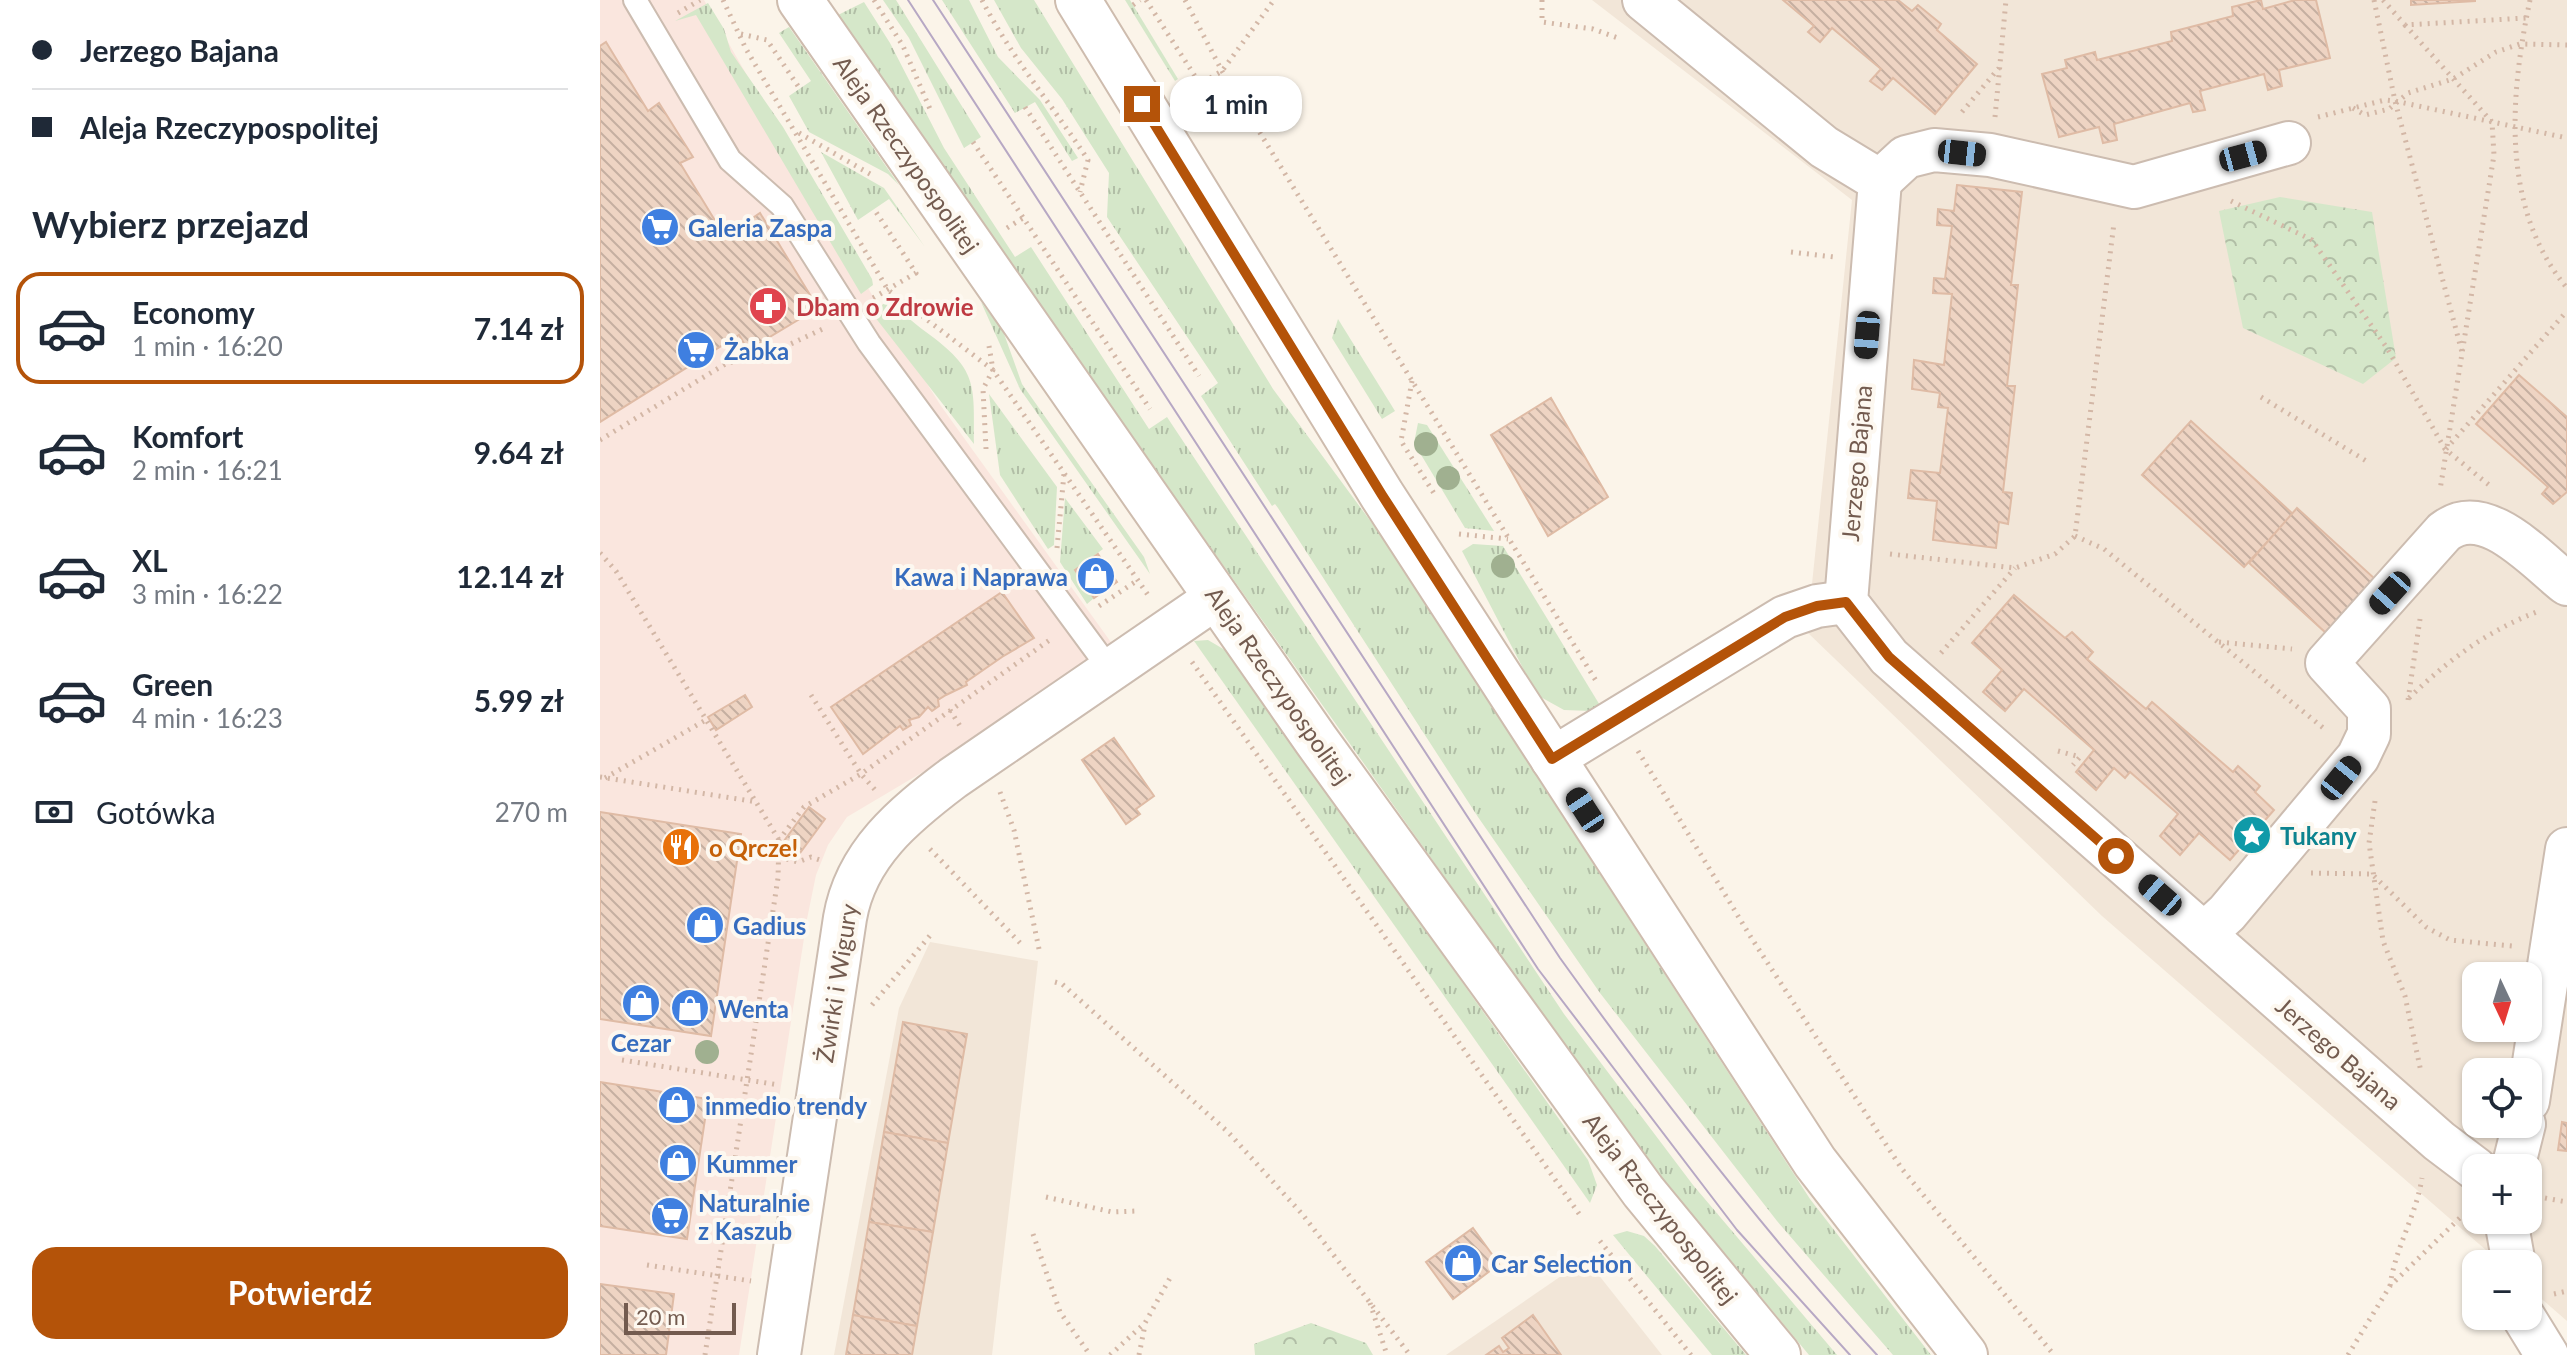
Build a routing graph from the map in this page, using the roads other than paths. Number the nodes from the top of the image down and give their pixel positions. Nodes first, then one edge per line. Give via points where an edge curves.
1 (635, 0) edge
2 (800, 0) edge
3 (1078, 0) edge
4 (1644, 0) edge
5 (2289, 143) dead end
6 (1880, 181) junction
7 (1217, 597) junction
8 (2554, 597) edge
9 (1846, 602) junction
10 (1111, 671) junction
11 (1552, 759) junction
12 (2567, 849) edge
13 (2204, 934) junction
14 (2535, 1058) edge
15 (2462, 1158) edge
16 (2542, 1324) edge
17 (779, 1355) edge
18 (1778, 1355) edge
19 (1965, 1355) edge
20 (2547, 1355) edge

1 - 10 lane via 730,160 782,206 849,314
2 - 7 main road, Aleja Rzeczypospolitej
3 - 11 main road via 1382,495
4 - 6 street via 1824,147
5 - 6 street via 2134,187 1990,155 1934,150 1906,157
6 - 9 street, Jerzego Bajana
7 - 10 street, Żwirki i Wigury
7 - 18 main road, Aleja Rzeczypospolitej via 1643,1191
8 - 13 street via 2487,523 2455,523 2327,663 2369,709 2368,774
9 - 11 street via 1785,617
9 - 13 street, Jerzego Bajana via 1889,657
10 - 17 street, Żwirki i Wigury via 916,806 866,860 854,881
11 - 19 main road via 1815,1162
12 - 14 street
13 - 15 street, Jerzego Bajana
16 - 20 street

